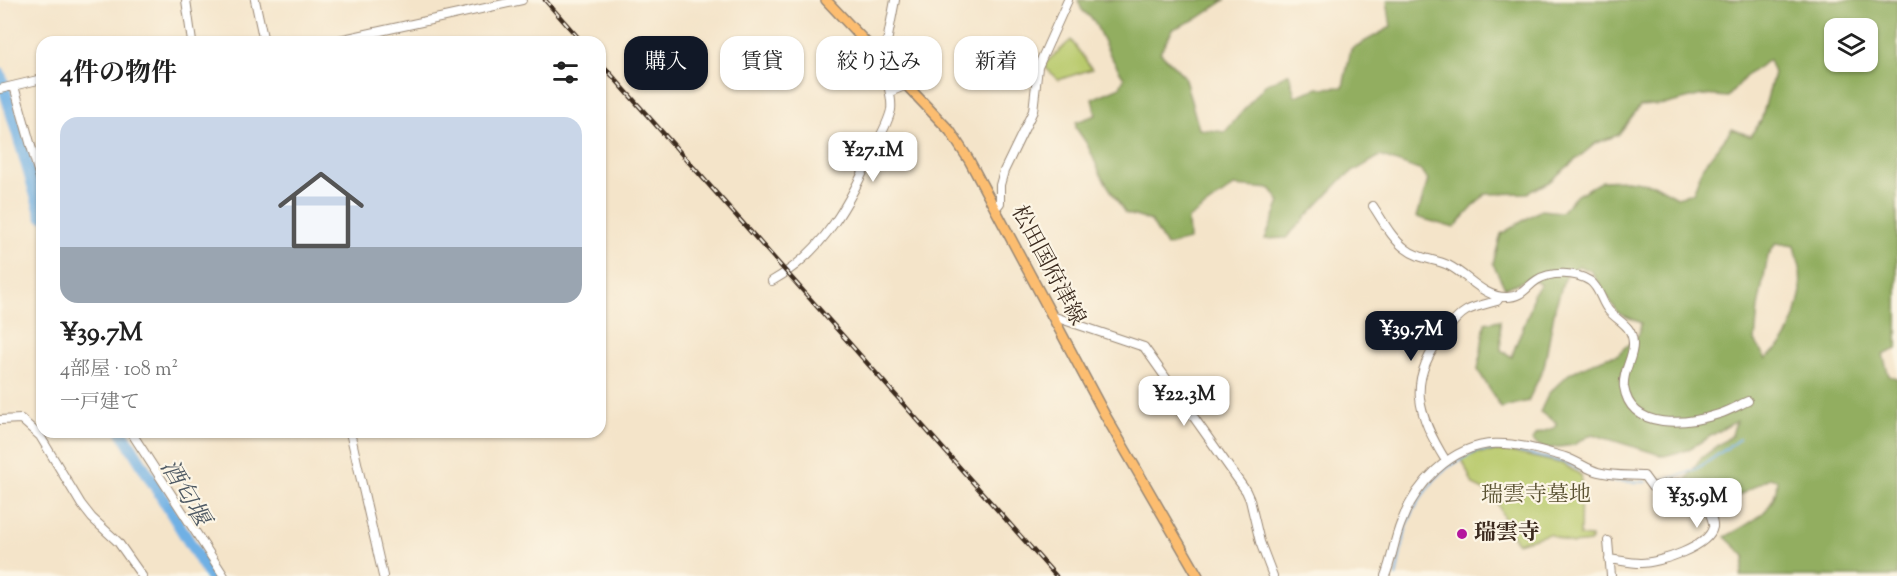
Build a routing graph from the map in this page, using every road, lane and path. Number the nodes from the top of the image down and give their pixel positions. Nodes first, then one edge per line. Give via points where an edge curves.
1 (186, 0) edge
2 (255, 0) edge
3 (522, 0) edge
4 (826, 0) edge
5 (895, 0) edge
6 (1068, 0) edge
7 (191, 36) edge
8 (263, 36) edge
9 (357, 36) edge
10 (861, 36) edge
11 (888, 36) edge
12 (36, 81) edge
13 (14, 86) junction
14 (0, 89) edge
15 (895, 90) edge
16 (912, 90) edge
17 (890, 92) joint
18 (36, 164) edge
19 (1373, 206) dead end
20 (995, 209) junction
21 (772, 281) dead end
22 (1500, 297) junction
23 (1052, 316) junction
24 (1748, 401) dead end
25 (0, 420) edge
26 (36, 432) edge
27 (40, 438) edge
28 (135, 438) edge
29 (351, 438) edge
30 (1446, 461) junction
31 (1608, 541) dead end
32 (1609, 559) junction
33 (142, 576) edge
34 (224, 576) edge
35 (383, 576) edge
36 (1198, 576) edge
37 (1273, 576) edge
38 (1385, 576) edge
39 (1611, 576) edge

1 - 7 street
2 - 8 street
3 - 9 street
4 - 10 main road, 松田国府津線
5 - 11 street
6 - 20 street via 1038,67 1033,111 1004,171 1000,203
12 - 13 street
13 - 14 street
13 - 18 street
15 - 17 street
16 - 20 main road, 松田国府津線 via 950,131
17 - 21 street via 891,111 855,193 804,260
19 - 22 street via 1404,248 1448,265 1492,296
20 - 23 main road, 松田国府津線
22 - 24 street via 1516,296 1547,276 1571,274 1592,282 1609,311 1630,332 1632,348 1624,372 1624,388 1633,408 1646,417 1666,422 1703,417 1721,414
22 - 30 street via 1460,316 1425,361 1421,406 1430,435
23 - 36 main road, 松田国府津線
23 - 37 street via 1144,347 1246,490
25 - 26 street via 21,419
27 - 33 street via 87,512 118,542
28 - 34 street
29 - 35 street
30 - 32 street via 1467,448 1505,443 1568,458 1595,471 1644,476 1652,487 1688,484 1699,490 1713,523 1710,534 1695,547 1650,562
30 - 38 street via 1423,482 1401,522
31 - 32 street
32 - 39 street

